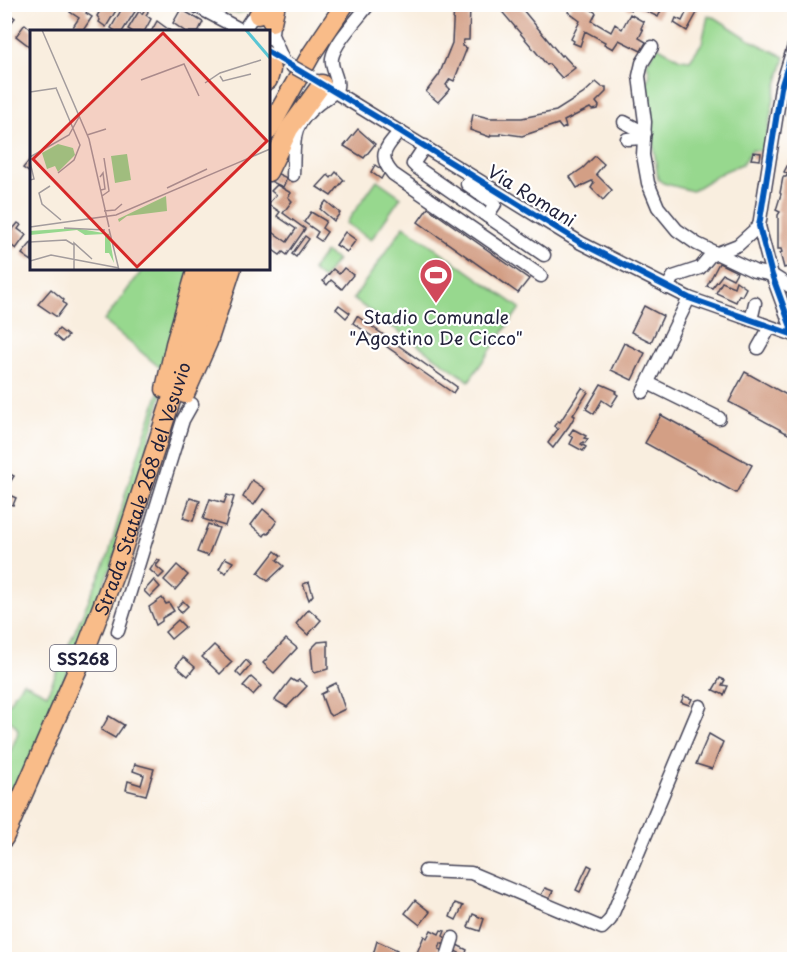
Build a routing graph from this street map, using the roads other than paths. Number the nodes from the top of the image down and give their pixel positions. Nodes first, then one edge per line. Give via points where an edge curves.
1 (192, 4) edge
2 (345, 4) edge
3 (369, 4) edge
4 (221, 18) junction
5 (267, 20) edge
6 (242, 30) edge
7 (246, 30) edge
8 (270, 31) edge
9 (795, 46) edge
10 (652, 47) dead end
11 (277, 58) edge
12 (270, 73) edge
13 (323, 84) junction
14 (624, 123) dead end
15 (270, 127) edge
16 (400, 131) junction
17 (644, 135) junction
18 (627, 139) dead end
19 (425, 146) junction
20 (270, 168) edge
21 (293, 175) dead end
22 (467, 184) dead end
23 (487, 216) junction
24 (759, 226) junction
25 (717, 253) junction
26 (544, 255) dead end
27 (196, 270) edge
28 (213, 270) edge
29 (231, 270) edge
30 (772, 275) junction
31 (541, 276) dead end
32 (667, 288) junction
33 (795, 289) edge
34 (689, 298) junction
35 (755, 303) dead end
36 (751, 320) junction
37 (770, 327) junction
38 (792, 334) edge
39 (758, 348) dead end
40 (192, 404) dead end
41 (719, 418) dead end
42 (150, 468) junction
43 (118, 631) dead end
44 (700, 706) dead end
45 (4, 838) edge
46 (425, 871) dead end
47 (453, 938) dead end
48 (446, 960) edge

1 - 4 street
2 - 15 highway
3 - 13 street via 335,49 331,61 338,84
4 - 5 street
4 - 6 street
5 - 7 street via 247,25
8 - 11 street
9 - 24 street via 781,88
10 - 17 street via 639,76
11 - 12 highway
11 - 13 street, Via Romani, bridge
13 - 16 street, Via Romani
13 - 20 highway via 289,129
13 - 21 street via 312,108 297,126
14 - 17 street
16 - 19 street, Via Romani
16 - 31 street via 385,149 386,167
17 - 18 street
17 - 25 street via 648,183 658,207 677,230
19 - 23 street via 413,164
19 - 32 street, Via Romani via 581,243
22 - 23 street via 495,204
23 - 26 street
24 - 25 street via 744,241
24 - 30 street
25 - 30 street via 753,271
25 - 32 street via 700,268 673,277
27 - 42 highway, SS268 via 175,345
28 - 42 highway, Strada Statale 268 del Vesuvio / SS268
29 - 42 highway, SS268 via 202,356
30 - 33 street
30 - 38 street
32 - 34 street, Via Romani
34 - 36 street, Via Romani
34 - 41 street via 645,387
35 - 36 street
36 - 37 street, Via Romani
37 - 38 street, Via Romani
37 - 39 street
40 - 43 street via 183,420
42 - 45 highway, Strada Statale 268 del Vesuvio / SS268 via 93,631
44 - 46 street via 610,921 602,928 471,873
47 - 48 street

